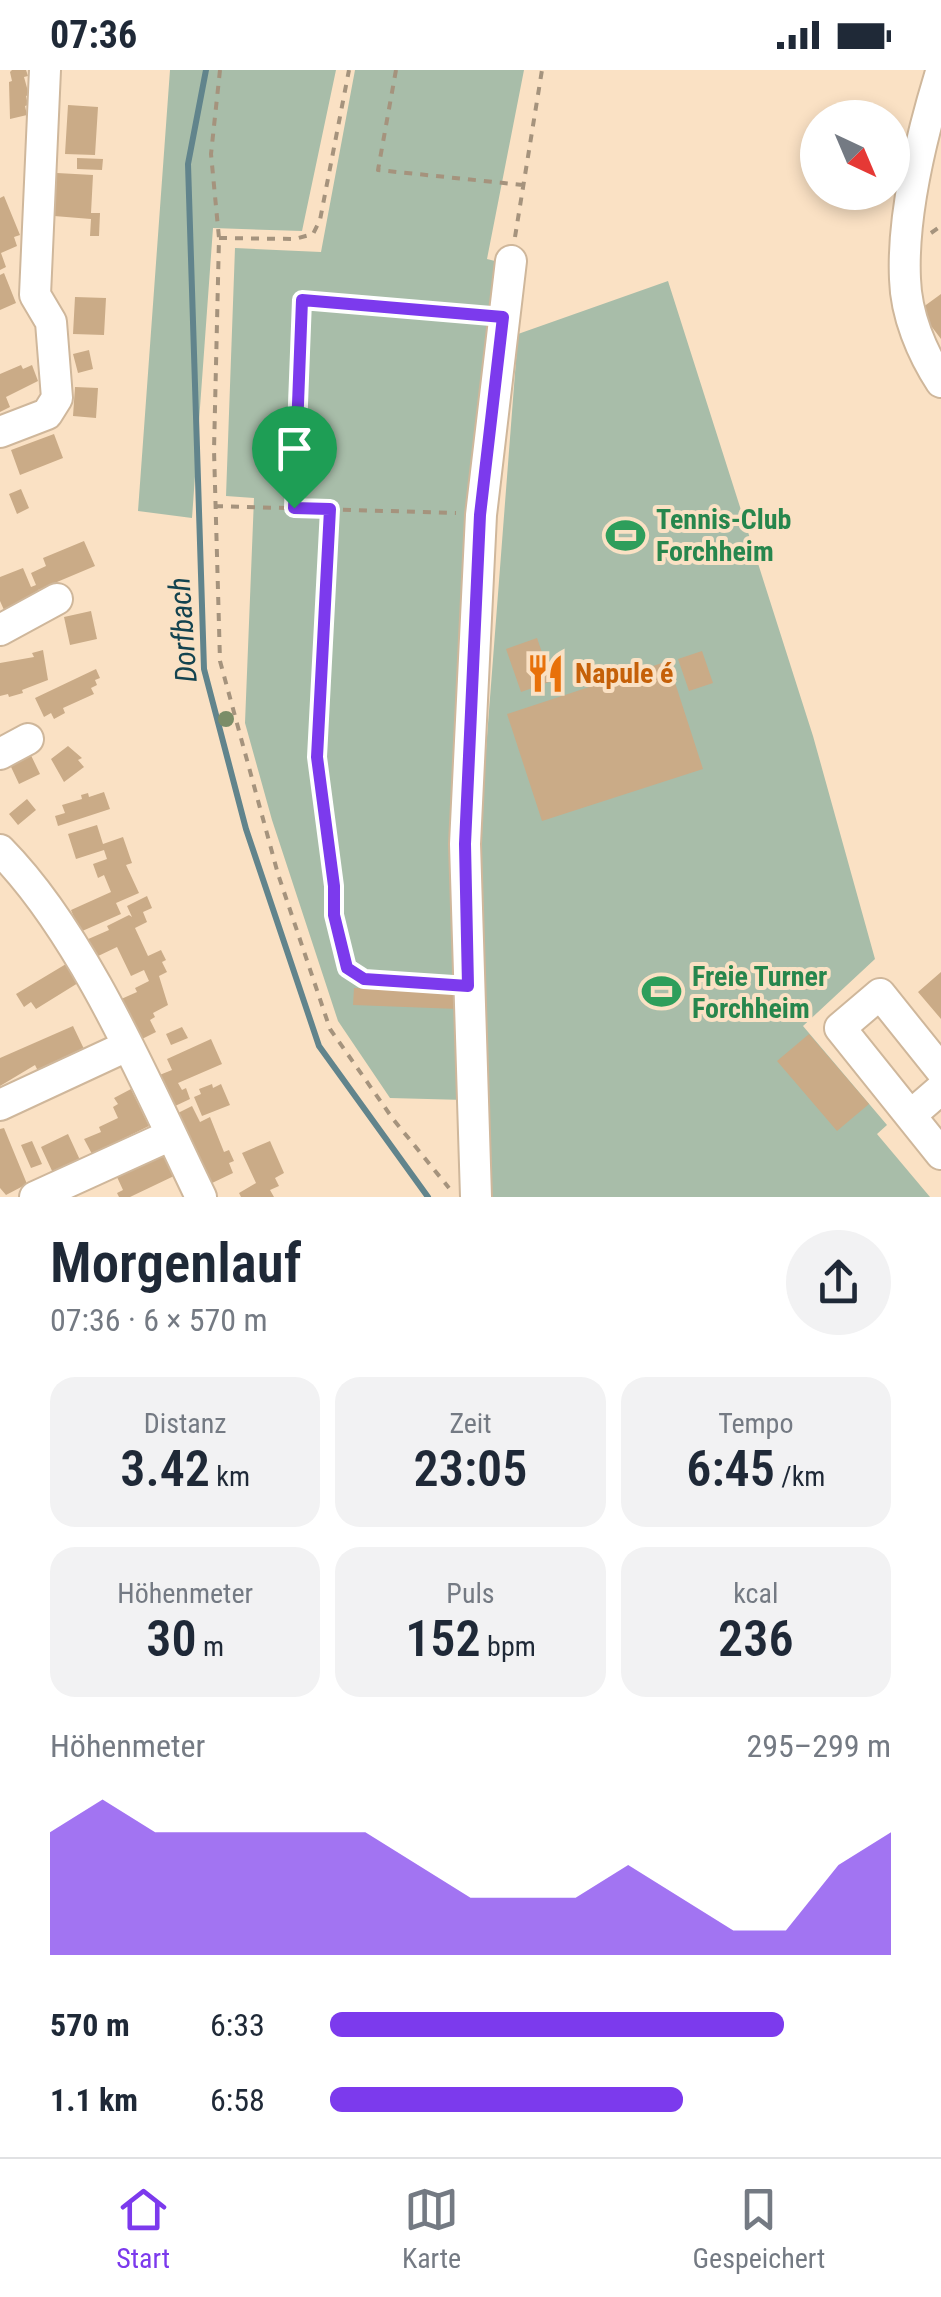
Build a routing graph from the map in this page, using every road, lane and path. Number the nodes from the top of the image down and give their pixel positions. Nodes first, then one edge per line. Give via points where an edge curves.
1 (45, 70) edge
2 (220, 70) edge
3 (349, 70) edge
4 (396, 70) edge
5 (542, 70) edge
6 (941, 72) edge
7 (523, 184) junction
8 (219, 238) junction
9 (511, 261) joint
10 (503, 317) junction
11 (941, 382) edge
12 (0, 432) edge
13 (215, 506) junction
14 (294, 508) junction
15 (330, 509) junction
16 (480, 515) junction
17 (57, 600) dead end
18 (0, 630) edge
19 (28, 739) dead end
20 (0, 754) edge
21 (0, 850) edge
22 (468, 986) junction
23 (127, 1046) junction
24 (941, 1070) edge
25 (941, 1089) edge
26 (0, 1105) edge
27 (911, 1115) junction
28 (171, 1136) junction
29 (941, 1154) edge
30 (464, 1194) edge
31 (36, 1197) edge
32 (202, 1197) edge

1 - 12 street via 34,286 53,331 58,388 46,414
2 - 8 path via 212,154
3 - 8 path via 313,234 294,240
4 - 7 path via 378,170
5 - 7 path
6 - 11 street via 920,144 904,282 917,335
7 - 9 path
8 - 13 path
9 - 10 street
10 - 14 path via 302,300
10 - 16 street
13 - 14 path
13 - 30 path via 220,660 278,874 330,1029 382,1105
14 - 15 path
15 - 16 path
15 - 22 path via 317,757 334,915 347,968 364,979
16 - 22 street via 465,844
17 - 18 street
19 - 20 street
21 - 23 street via 76,954
22 - 30 street
23 - 26 street
23 - 28 street
24 - 27 street via 880,994 840,1028
25 - 27 street
27 - 29 street
28 - 31 street
28 - 32 street

